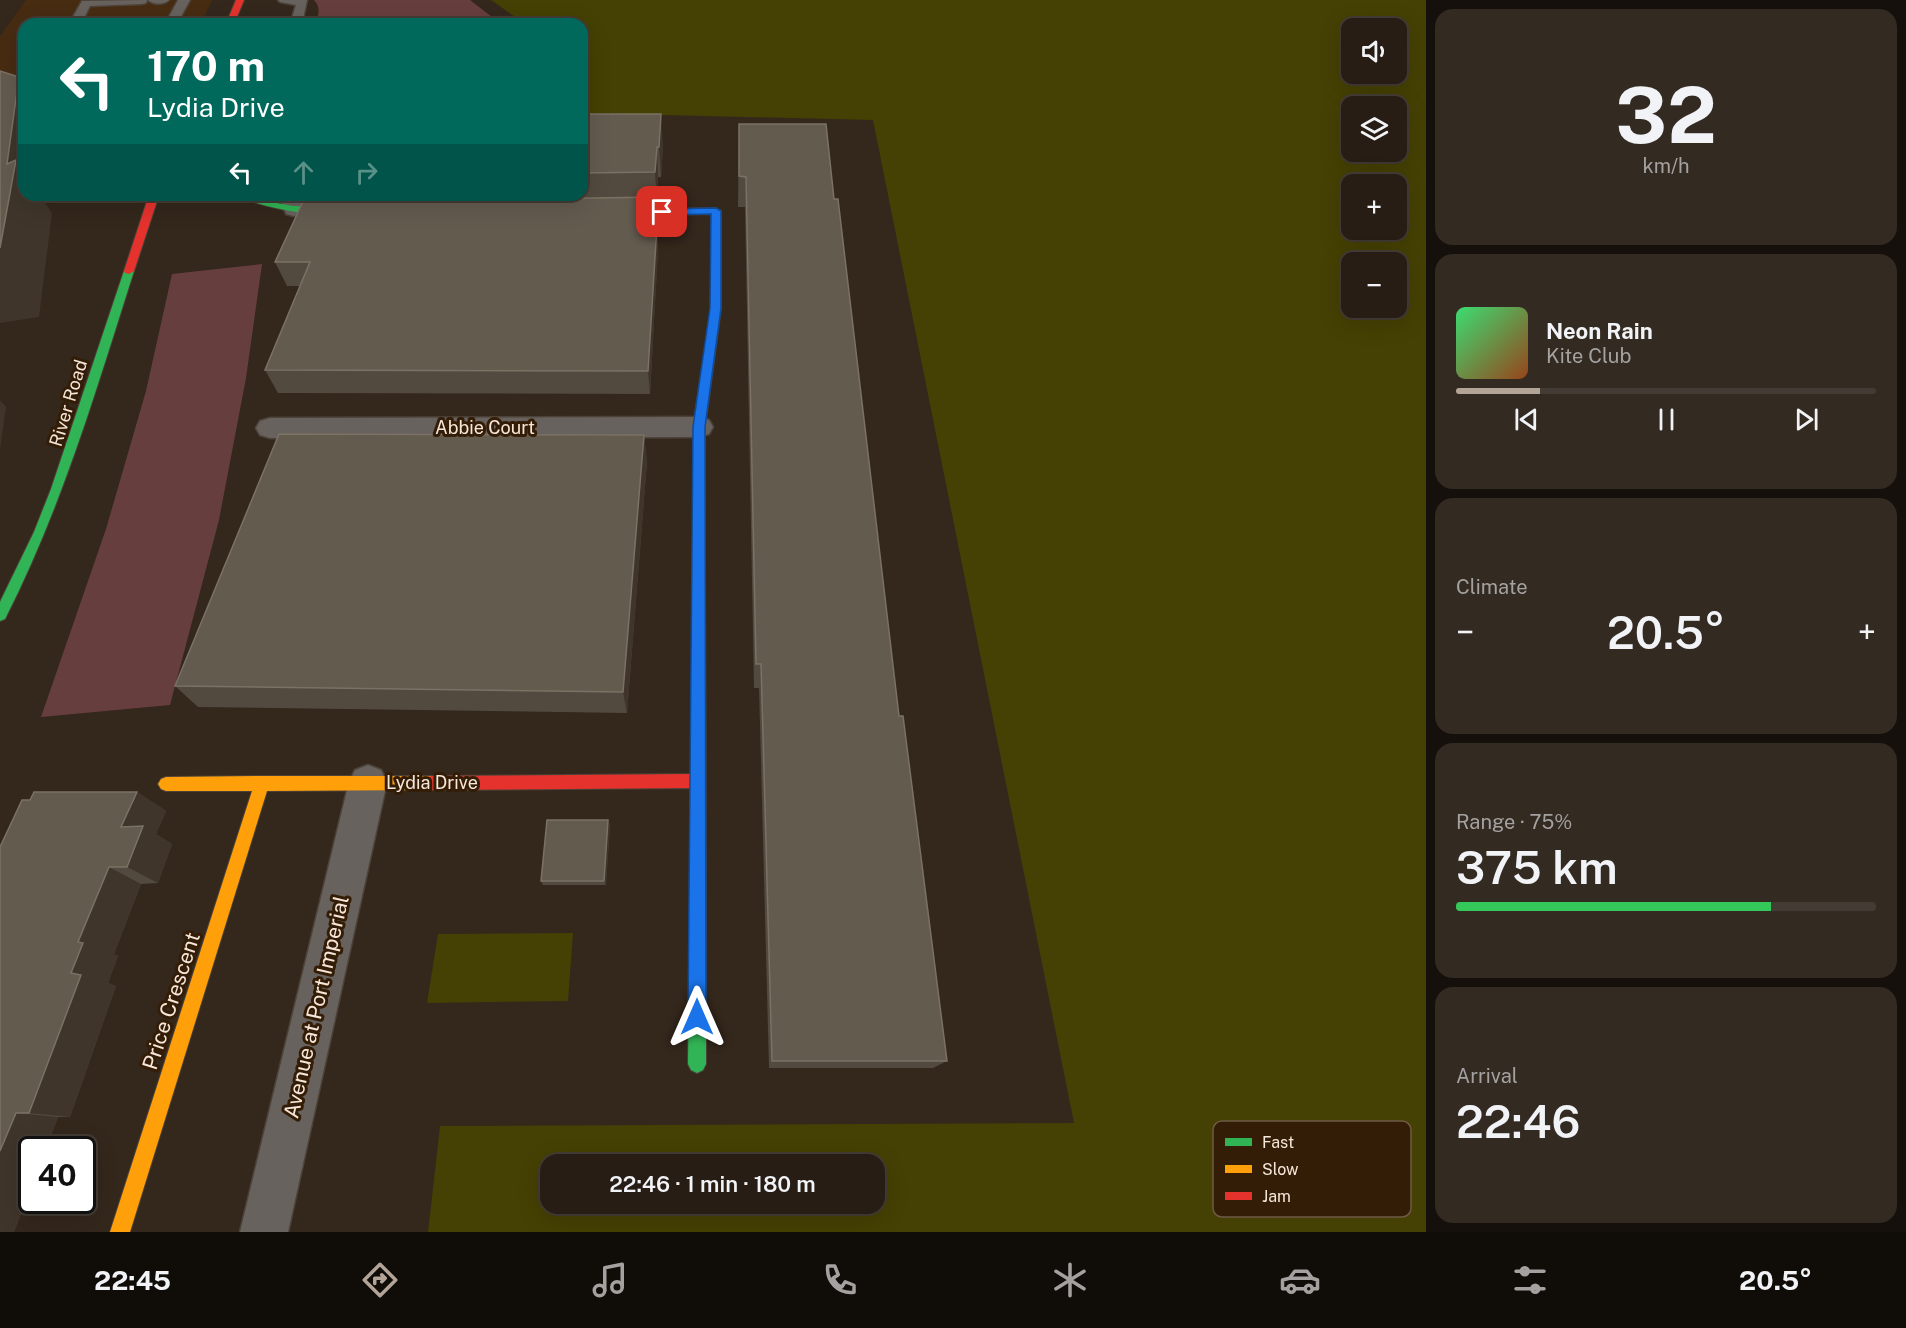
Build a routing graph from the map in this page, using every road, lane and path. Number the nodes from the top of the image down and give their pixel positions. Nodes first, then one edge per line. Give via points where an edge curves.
1 (163, 0) edge
2 (184, 0) edge
3 (240, 0) edge
4 (284, 0) edge
5 (148, 1) edge
6 (78, 18) edge
7 (174, 18) edge
8 (232, 18) edge
9 (298, 18) edge
10 (152, 201) edge
11 (254, 201) edge
12 (292, 202) edge
13 (357, 211) edge
14 (593, 213) edge
15 (699, 427) junction
16 (270, 428) dead end
17 (0, 615) edge
18 (699, 781) junction
19 (368, 782) junction
20 (262, 783) junction
21 (166, 784) dead end
22 (697, 1064) dead end
23 (120, 1232) edge
24 (264, 1232) edge

1 - 5 lane
2 - 7 lane
3 - 8 street
4 - 9 lane via 303,2
5 - 6 lane via 86,3
10 - 17 street, River Road via 72,454 25,570
11 - 12 street
12 - 13 street
14 - 15 street via 716,211 716,308
15 - 16 street, Abbie Court
15 - 18 street
18 - 19 street, Lydia Drive
18 - 22 street
19 - 20 street, Lydia Drive
19 - 24 street, Avenue at Port Imperial
20 - 21 street, Lydia Drive
20 - 23 street, Price Crescent

